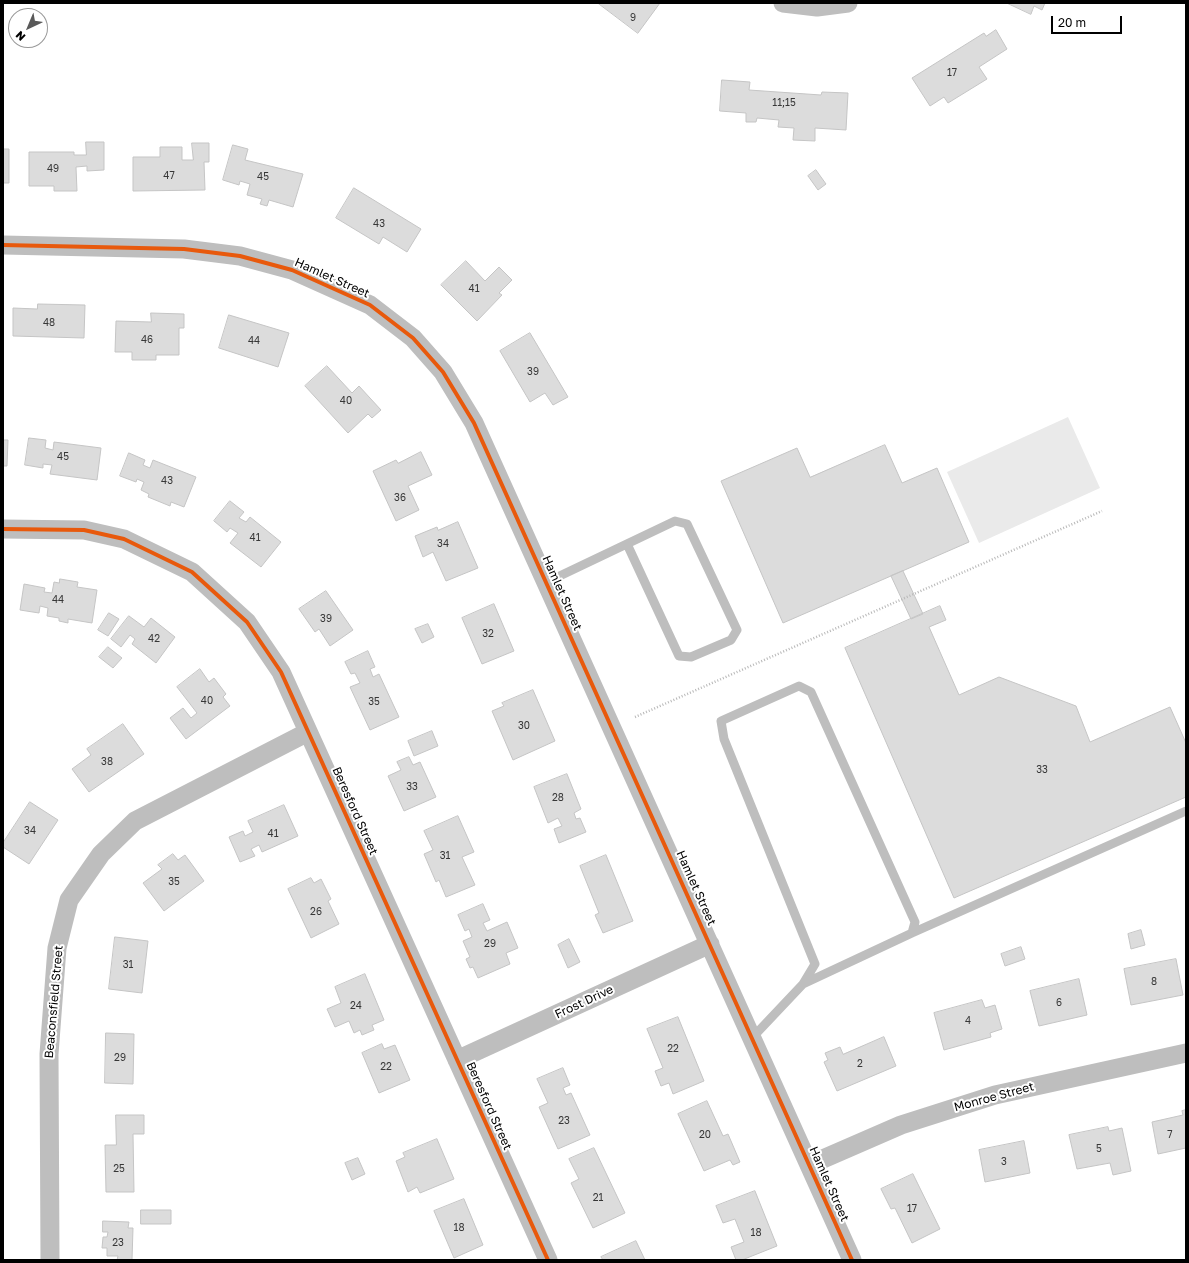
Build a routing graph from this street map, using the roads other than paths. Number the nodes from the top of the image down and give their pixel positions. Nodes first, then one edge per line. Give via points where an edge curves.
1 (783, 3) edge
2 (848, 3) edge
3 (3, 245) edge
4 (3, 529) edge
5 (627, 544) junction
6 (547, 582) junction
7 (308, 732) junction
8 (1186, 811) edge
9 (912, 933) junction
10 (710, 944) junction
11 (802, 984) junction
12 (752, 1038) junction
13 (1186, 1053) edge
14 (457, 1060) junction
15 (809, 1165) junction
16 (50, 1260) edge
17 (548, 1260) edge
18 (852, 1260) edge

1 - 2 street via 817,6
3 - 6 street, Hamlet Street via 184,249 240,256 292,270 370,305 413,338 443,372 474,423
4 - 7 street, Beresford Street via 84,530 124,539 192,572 247,622 281,672
5 - 5 lane via 676,521 687,524 737,630 731,640 691,657 679,656
5 - 6 lane
6 - 10 street, Hamlet Street
7 - 14 street, Beresford Street
7 - 16 street, Beaconsfield Street via 135,821 101,854 68,900 57,948 49,1054
8 - 9 lane
9 - 11 lane
9 - 11 lane via 915,922 811,692 799,686 721,721 724,739 815,964
10 - 12 street, Hamlet Street
10 - 14 street, Frost Drive
11 - 12 lane
12 - 15 street, Hamlet Street
13 - 15 street, Monroe Street via 995,1095 901,1125
14 - 17 street, Beresford Street
15 - 18 street, Hamlet Street

